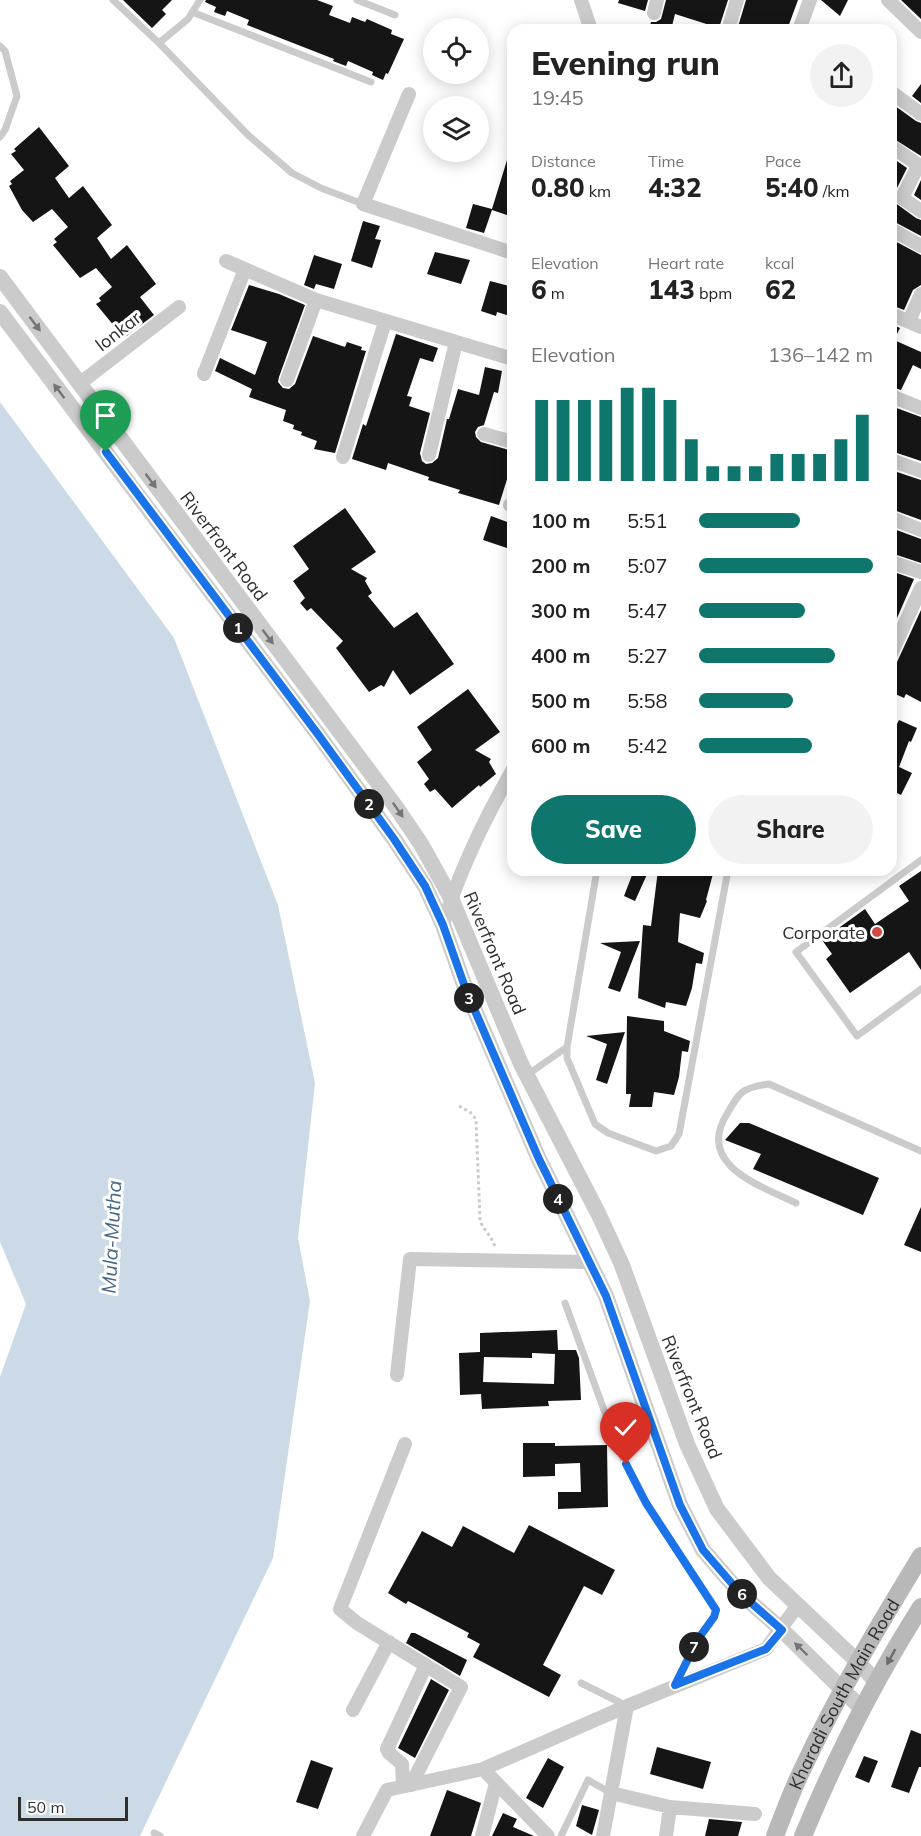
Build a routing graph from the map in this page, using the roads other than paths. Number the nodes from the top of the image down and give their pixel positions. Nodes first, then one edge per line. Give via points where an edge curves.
1 (113, 0) edge
2 (200, 0) edge
3 (357, 0) edge
4 (580, 0) edge
5 (737, 0) edge
6 (810, 0) edge
7 (888, 0) edge
8 (192, 12) junction
9 (395, 15) dead end
10 (589, 24) edge
11 (730, 24) edge
12 (801, 24) edge
13 (921, 32) edge
14 (159, 43) junction
15 (0, 46) edge
16 (371, 82) dead end
17 (409, 94) dead end
18 (897, 96) edge
19 (921, 114) edge
20 (0, 137) edge
21 (897, 150) edge
22 (363, 204) junction
23 (921, 211) edge
24 (897, 232) edge
25 (921, 246) edge
26 (507, 251) edge
27 (226, 261) dead end
28 (245, 269) junction
29 (0, 277) edge
30 (921, 294) edge
31 (316, 300) junction
32 (179, 307) dead end
33 (0, 312) edge
34 (897, 316) edge
35 (385, 322) junction
36 (915, 324) edge
37 (456, 342) junction
38 (507, 357) edge
39 (204, 374) dead end
40 (287, 380) dead end
41 (79, 384) junction
42 (897, 398) edge
43 (921, 408) edge
44 (484, 434) dead end
45 (507, 440) edge
46 (429, 455) dead end
47 (343, 457) dead end
48 (897, 462) edge
49 (921, 471) edge
50 (897, 520) edge
51 (921, 530) edge
52 (897, 564) edge
53 (921, 572) edge
54 (921, 588) edge
55 (897, 641) edge
56 (507, 787) edge
57 (921, 860) edge
58 (596, 876) edge
59 (727, 876) edge
60 (451, 898) junction
61 (443, 925) junction
62 (921, 989) edge
63 (567, 1047) junction
64 (527, 1075) junction
65 (921, 1151) edge
66 (796, 1203) dead end
67 (590, 1262) junction
68 (565, 1303) dead end
69 (397, 1375) dead end
70 (405, 1444) dead end
71 (921, 1556) edge
72 (798, 1605) junction
73 (921, 1607) edge
74 (782, 1630) junction
75 (389, 1642) junction
76 (858, 1662) junction
77 (426, 1665) junction
78 (581, 1683) dead end
79 (877, 1683) junction
80 (675, 1685) junction
81 (843, 1689) junction
82 (627, 1706) junction
83 (862, 1709) junction
84 (352, 1710) dead end
85 (483, 1769) junction
86 (496, 1783) junction
87 (407, 1785) junction
88 (611, 1792) junction
89 (670, 1807) junction
90 (755, 1814) dead end
91 (544, 1835) edge
92 (363, 1836) edge
93 (482, 1836) edge
94 (561, 1836) edge
95 (603, 1836) edge
96 (666, 1836) edge
97 (775, 1836) edge
98 (803, 1836) edge

1 - 14 lane
2 - 8 lane
3 - 9 lane
4 - 10 street
5 - 11 street
6 - 12 street
7 - 13 street
8 - 14 lane
8 - 16 lane
14 - 22 lane via 248,135 292,173
15 - 20 lane via 5,51 17,96
17 - 22 street
18 - 19 street
21 - 23 street via 917,164 902,198
22 - 26 street
24 - 25 street
27 - 28 street
28 - 31 street
28 - 39 street
29 -> 41 street, Riverfront Road
30 - 36 street
31 - 35 street
31 - 40 street
32 - 41 street, lonkar
61 -> 33 street, Riverfront Road via 425,886 387,829
34 - 36 street
35 - 37 street
35 - 47 street
37 - 38 street
37 - 46 street
41 -> 60 street, Riverfront Road via 396,807
42 - 43 street
44 - 45 street
48 - 49 street
50 - 51 street
52 - 53 street
54 - 55 street
56 - 60 street via 472,846
57 - 62 lane via 796,952 857,1036
58 - 63 lane
59 - 63 lane via 679,1134 671,1146 656,1151 595,1124 567,1058
60 - 61 street
60 - 64 street, Riverfront Road
61 - 67 street, Riverfront Road via 500,1071
63 - 64 lane
64 - 72 street, Riverfront Road via 622,1265 687,1444 717,1509 769,1578
65 - 66 lane via 769,1084 747,1088 722,1121 717,1141 724,1158 741,1176
67 - 69 street via 410,1259
67 - 74 street, Riverfront Road via 606,1296 680,1505 703,1550 741,1594
68 - 80 lane via 626,1464 651,1512 716,1610
70 - 75 street via 340,1610
71 - 76 main road, Kharadi South Main Road
72 - 74 street
72 - 76 street, Riverfront Road
73 -> 79 main road, Kharadi South Main Road
74 - 80 street via 766,1649
81 -> 74 street, Riverfront Road
75 - 77 street
75 - 84 street
76 - 79 street, Riverfront Road
76 - 81 main road, Kharadi South Main Road
77 - 87 street via 387,1749 402,1764
77 - 87 street via 461,1687
78 - 82 lane
79 - 83 main road, Kharadi South Main Road
80 - 82 street
81 - 83 street, Riverfront Road
81 - 97 main road, Kharadi South Main Road
82 - 85 street
82 - 88 street
83 - 98 main road, Kharadi South Main Road via 826,1779
85 - 86 street
85 - 87 street
86 - 91 street
86 - 93 street
87 - 92 street via 387,1790
88 - 89 street
88 - 94 lane via 588,1780
88 - 95 street
89 - 90 street
89 - 96 street

